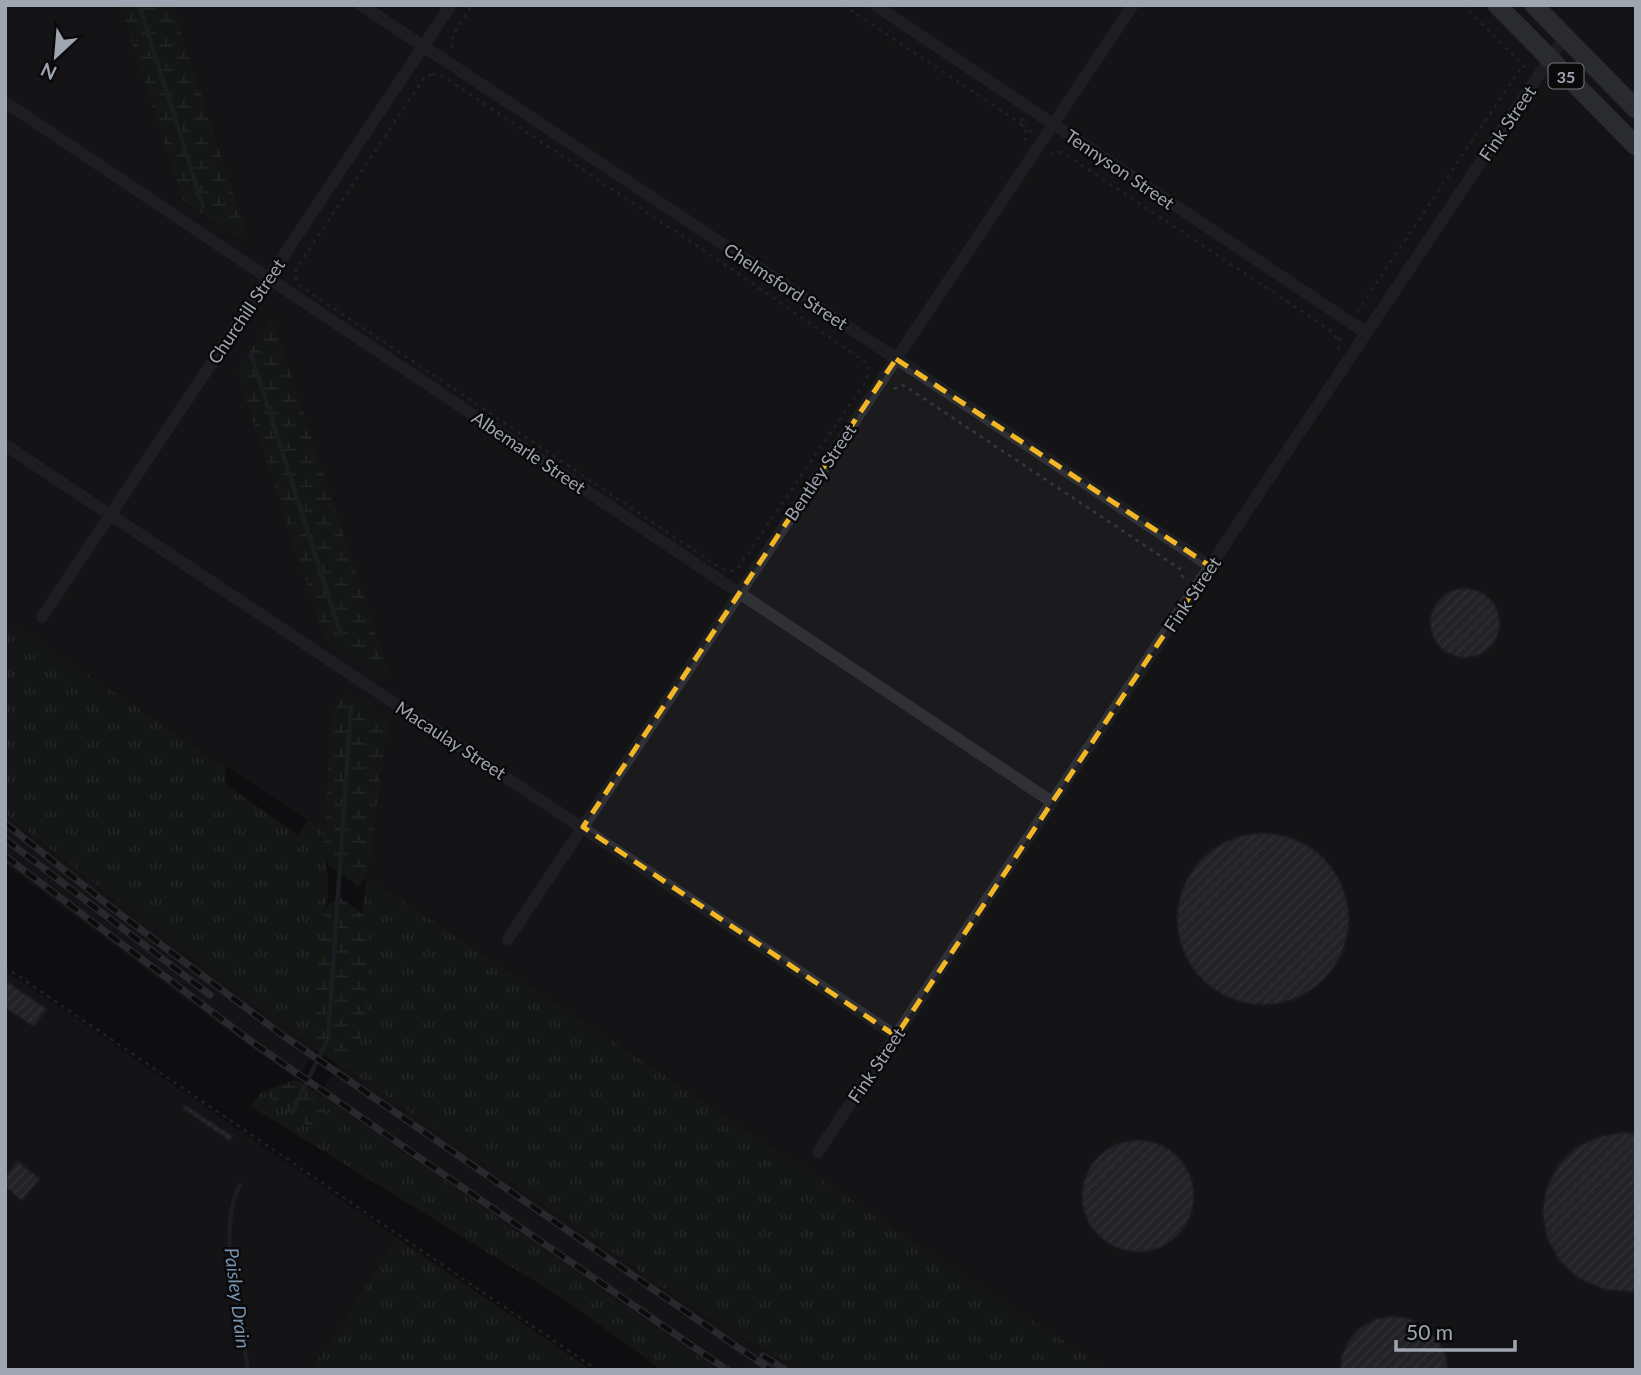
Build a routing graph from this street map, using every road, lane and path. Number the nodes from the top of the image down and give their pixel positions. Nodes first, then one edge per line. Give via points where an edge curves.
1 (362, 5) edge
2 (451, 5) edge
3 (472, 5) edge
4 (843, 5) edge
5 (875, 5) edge
6 (1133, 5) edge
7 (1463, 5) edge
8 (1497, 5) edge
9 (1534, 5) edge
10 (1565, 36) junction
11 (423, 46) junction
12 (456, 52) dead end
13 (1550, 59) junction
14 (1522, 65) junction
15 (1537, 79) junction
16 (5, 102) edge
17 (1636, 110) edge
18 (1053, 124) junction
19 (1024, 143) dead end
20 (1636, 146) edge
21 (1048, 155) dead end
22 (268, 278) junction
23 (1350, 322) junction
24 (1366, 333) junction
25 (1338, 341) junction
26 (1339, 349) dead end
27 (896, 359) junction
28 (890, 393) dead end
29 (5, 445) edge
30 (111, 515) junction
31 (1199, 559) junction
32 (742, 566) joint
33 (1210, 566) junction
34 (1183, 581) junction
35 (1179, 587) dead end
36 (739, 593) junction
37 (42, 617) dead end
38 (1052, 802) junction
39 (583, 827) junction
40 (508, 939) dead end
41 (5, 967) edge
42 (896, 1036) junction
43 (818, 1152) dead end
44 (597, 1370) edge

1 - 11 street, Chelmsford Street
2 - 11 street, Churchill Street
3 - 12 path via 451,40
4 - 19 path via 1020,123 1026,132
5 - 18 street, Tennyson Street
6 - 18 street, Bentley Street
7 - 14 path
8 - 13 main road, 35
9 - 10 main road, 35
10 - 13 street, Fink Street
10 - 17 main road, 35
11 - 22 street, Churchill Street
11 - 27 street, Chelmsford Street
13 - 15 street, Fink Street
13 - 20 main road, 35
14 - 15 path
14 - 23 path
15 - 24 street, Fink Street
16 - 22 street, Albemarle Street
18 - 23 street, Tennyson Street
18 - 27 street, Bentley Street
21 - 25 path via 1057,151 1068,156 1334,332
22 - 30 street, Churchill Street
22 - 36 street, Albemarle Street
23 - 24 street, Tennyson Street
23 - 25 path
24 - 33 street, Fink Street
25 - 26 path
27 - 31 street, Chelmsford Street
27 - 36 street, Bentley Street
28 - 34 path via 902,385 908,388 1180,569
29 - 30 street, Macaulay Street
30 - 37 street, Churchill Street
30 - 39 street, Macaulay Street
31 - 33 street, Chelmsford Street
31 - 34 path
32 - 32 path via 866,381 868,364 444,76 425,77 296,269 299,285 722,569 733,571
33 - 38 street, Fink Street
34 - 35 path
36 - 38 street, Albemarle Street
36 - 39 street, Bentley Street
38 - 42 street, Fink Street
39 - 40 street, Bentley Street
39 - 42 street, Macaulay Street
41 - 44 path
42 - 43 street, Fink Street

